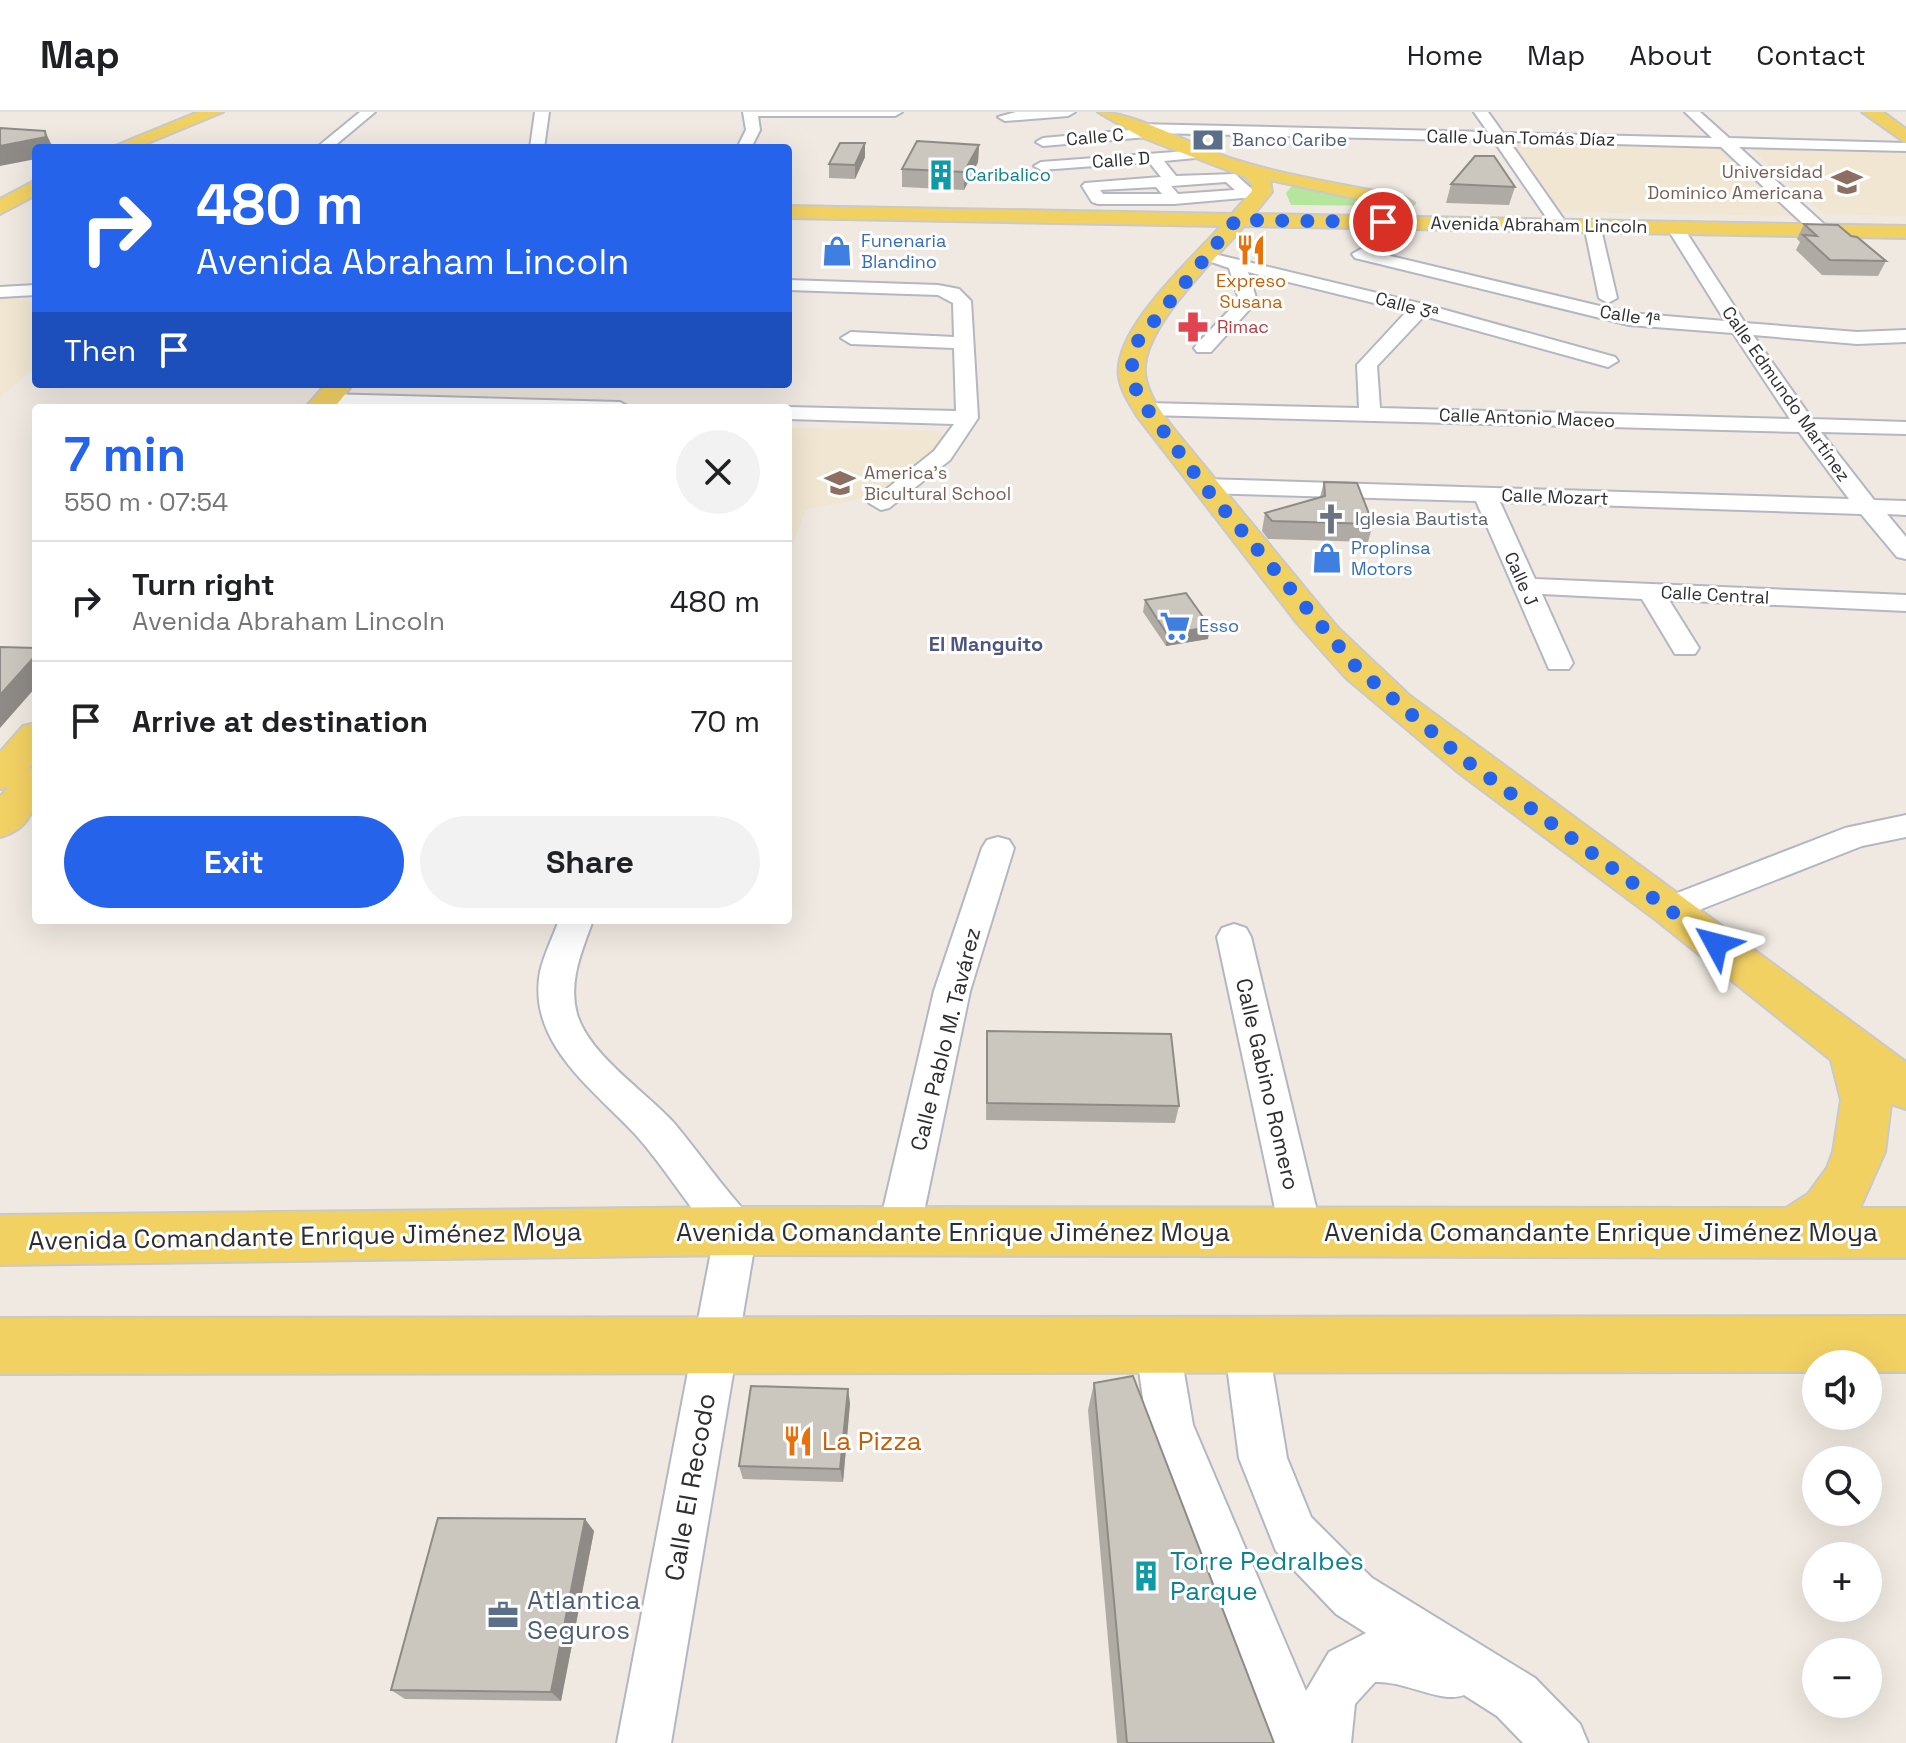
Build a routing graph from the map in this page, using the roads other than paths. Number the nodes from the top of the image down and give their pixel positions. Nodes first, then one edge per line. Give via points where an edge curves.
1 (214, 112) edge
2 (368, 112) edge
3 (384, 112) edge
4 (750, 112) edge
5 (895, 112) edge
6 (1068, 112) edge
7 (1107, 112) edge
8 (1481, 112) edge
9 (1692, 112) edge
10 (1871, 112) edge
11 (542, 117) edge
12 (1005, 117) dead end
13 (559, 122) dead end
14 (176, 129) junction
15 (347, 129) junction
16 (365, 129) junction
17 (1142, 130) junction
18 (1498, 137) junction
19 (1906, 137) edge
20 (1043, 142) dead end
21 (1724, 142) junction
22 (116, 144) edge
23 (131, 144) edge
24 (328, 144) edge
25 (346, 144) edge
26 (538, 144) edge
27 (746, 144) edge
28 (1906, 147) edge
29 (1201, 154) junction
30 (1153, 158) junction
31 (1041, 166) dead end
32 (1235, 166) junction
33 (1166, 182) junction
34 (1174, 199) junction
35 (792, 203) edge
36 (792, 212) edge
37 (1465, 214) junction
38 (1241, 215) junction
39 (1526, 219) junction
40 (1556, 220) junction
41 (1906, 223) edge
42 (1592, 225) junction
43 (1815, 226) junction
44 (1675, 228) junction
45 (1906, 232) edge
46 (1361, 254) dead end
47 (1221, 260) junction
48 (792, 285) edge
49 (7, 292) edge
50 (32, 292) edge
51 (1601, 304) junction
52 (1420, 309) junction
53 (1738, 327) junction
54 (1906, 336) edge
55 (851, 338) dead end
56 (964, 343) junction
57 (1549, 344) junction
58 (1204, 348) dead end
59 (1608, 361) dead end
60 (342, 397) edge
61 (518, 404) edge
62 (1147, 409) junction
63 (792, 413) edge
64 (1370, 413) junction
65 (967, 418) junction
66 (1804, 427) junction
67 (1906, 428) edge
68 (1204, 486) junction
69 (1485, 495) junction
70 (881, 503) dead end
71 (1865, 506) junction
72 (1906, 508) edge
73 (1906, 552) edge
74 (1524, 586) junction
75 (1650, 591) junction
76 (1906, 603) edge
77 (1685, 648) dead end
78 (1559, 663) dead end
79 (32, 740) edge
80 (0, 776) edge
81 (32, 785) edge
82 (0, 823) edge
83 (1906, 826) edge
84 (998, 848) dead end
85 (1671, 909) junction
86 (575, 924) edge
87 (1234, 937) dead end
88 (1850, 1050) junction
89 (1906, 1089) edge
90 (736, 1231) junction
91 (899, 1231) junction
92 (1301, 1232) junction
93 (1790, 1233) junction
94 (1906, 1233) edge
95 (0, 1240) edge
96 (716, 1343) junction
97 (1157, 1343) junction
98 (1246, 1343) junction
99 (1906, 1344) edge
100 (0, 1346) edge
101 (1516, 1697) junction
102 (644, 1743) edge
103 (1301, 1743) edge
104 (1324, 1743) edge
105 (1561, 1743) edge

1 - 14 main road
2 - 15 street
3 - 16 street
4 - 5 street
4 - 27 street via 753,130
6 - 12 street
7 - 17 main road
8 - 18 street
9 - 21 street
10 - 19 main road
11 - 13 street
11 - 26 street
14 - 22 main road
14 - 23 main road
15 - 16 street
15 - 24 street
16 - 25 street
17 - 18 street, Calle Juan Tomás Díaz
17 - 20 street, Calle C
17 - 29 main road
18 - 21 street, Calle Juan Tomás Díaz
18 - 40 street
21 - 28 street, Calle Juan Tomás Díaz
21 - 43 street
29 - 30 street, Calle D
29 - 32 main road
30 - 31 street, Calle D
30 - 33 street
32 - 37 main road
32 - 38 main road via 1262,182 1262,192
33 - 34 street
33 - 34 street via 1230,177 1248,194
33 - 34 street via 1090,186 1098,199
35 - 38 main road, Avenida Abraham Lincoln
36 - 38 main road, Avenida Abraham Lincoln
37 - 38 main road, Avenida Abraham Lincoln
37 - 39 main road, Avenida Abraham Lincoln
38 - 39 main road, Avenida Abraham Lincoln
38 - 47 main road
39 - 40 main road, Avenida Abraham Lincoln
40 - 42 main road, Avenida Abraham Lincoln
40 - 43 main road, Avenida Abraham Lincoln
41 - 43 main road, Avenida Abraham Lincoln
42 - 44 main road, Avenida Abraham Lincoln
42 - 51 street
43 - 44 main road, Avenida Abraham Lincoln
43 - 45 main road, Avenida Abraham Lincoln
44 - 53 street, Calle Edmundo Martínez
46 - 51 street, Calle 1ª
47 - 52 street, Calle 3ª
47 - 58 street via 1248,301
47 - 62 main road via 1138,341 1133,384
48 - 56 street via 953,293 962,301
49 - 50 street
51 - 53 street, Calle 1ª via 1633,319
51 - 57 street
52 - 57 street, Calle 3ª
52 - 64 street via 1367,365
53 - 54 street, Calle 1ª via 1857,338
53 - 66 street, Calle Edmundo Martínez
55 - 56 street
56 - 65 street
57 - 59 street, Calle 3ª
60 - 61 street
62 - 64 street, Calle Antonio Maceo
62 - 68 main road
63 - 65 street
64 - 66 street, Calle Antonio Maceo
65 - 70 street via 962,433 932,465
66 - 67 street, Calle Antonio Maceo
66 - 71 street, Calle Edmundo Martínez
68 - 69 street, Calle Mozart
68 - 85 main road via 1357,668 1465,760
69 - 71 street, Calle Mozart
69 - 74 street, Calle J
71 - 72 street, Calle Mozart
71 - 73 street, Calle Edmundo Martínez
74 - 75 street, Calle Central
74 - 78 street, Calle J
75 - 76 street, Calle Central
75 - 77 street
79 - 80 main road
81 - 82 main road
83 - 85 street via 1856,836
84 - 91 street, Calle Pablo M. Tavárez via 952,991
85 - 88 main road
86 - 90 street via 557,974 557,1006 570,1038 604,1083 648,1122
87 - 92 street, Calle Gabino Romero
88 - 89 main road
88 - 93 main road via 1864,1082 1866,1107 1858,1156 1826,1214
90 - 91 main road, Avenida Comandante Enrique Jiménez Moya
90 - 95 main road, Avenida Comandante Enrique Jiménez Moya
90 - 96 street, Calle El Recodo
91 - 92 main road, Avenida Comandante Enrique Jiménez Moya
92 - 93 main road, Avenida Comandante Enrique Jiménez Moya
93 - 94 main road, Avenida Comandante Enrique Jiménez Moya
96 - 97 main road
96 - 100 main road
96 - 102 street, Calle El Recodo
97 - 98 main road
97 - 103 street via 1170,1426
98 - 99 main road
98 - 101 street via 1263,1458 1293,1534 1354,1596
101 - 104 street via 1408,1658 1373,1657 1347,1670 1334,1684
101 - 105 street

